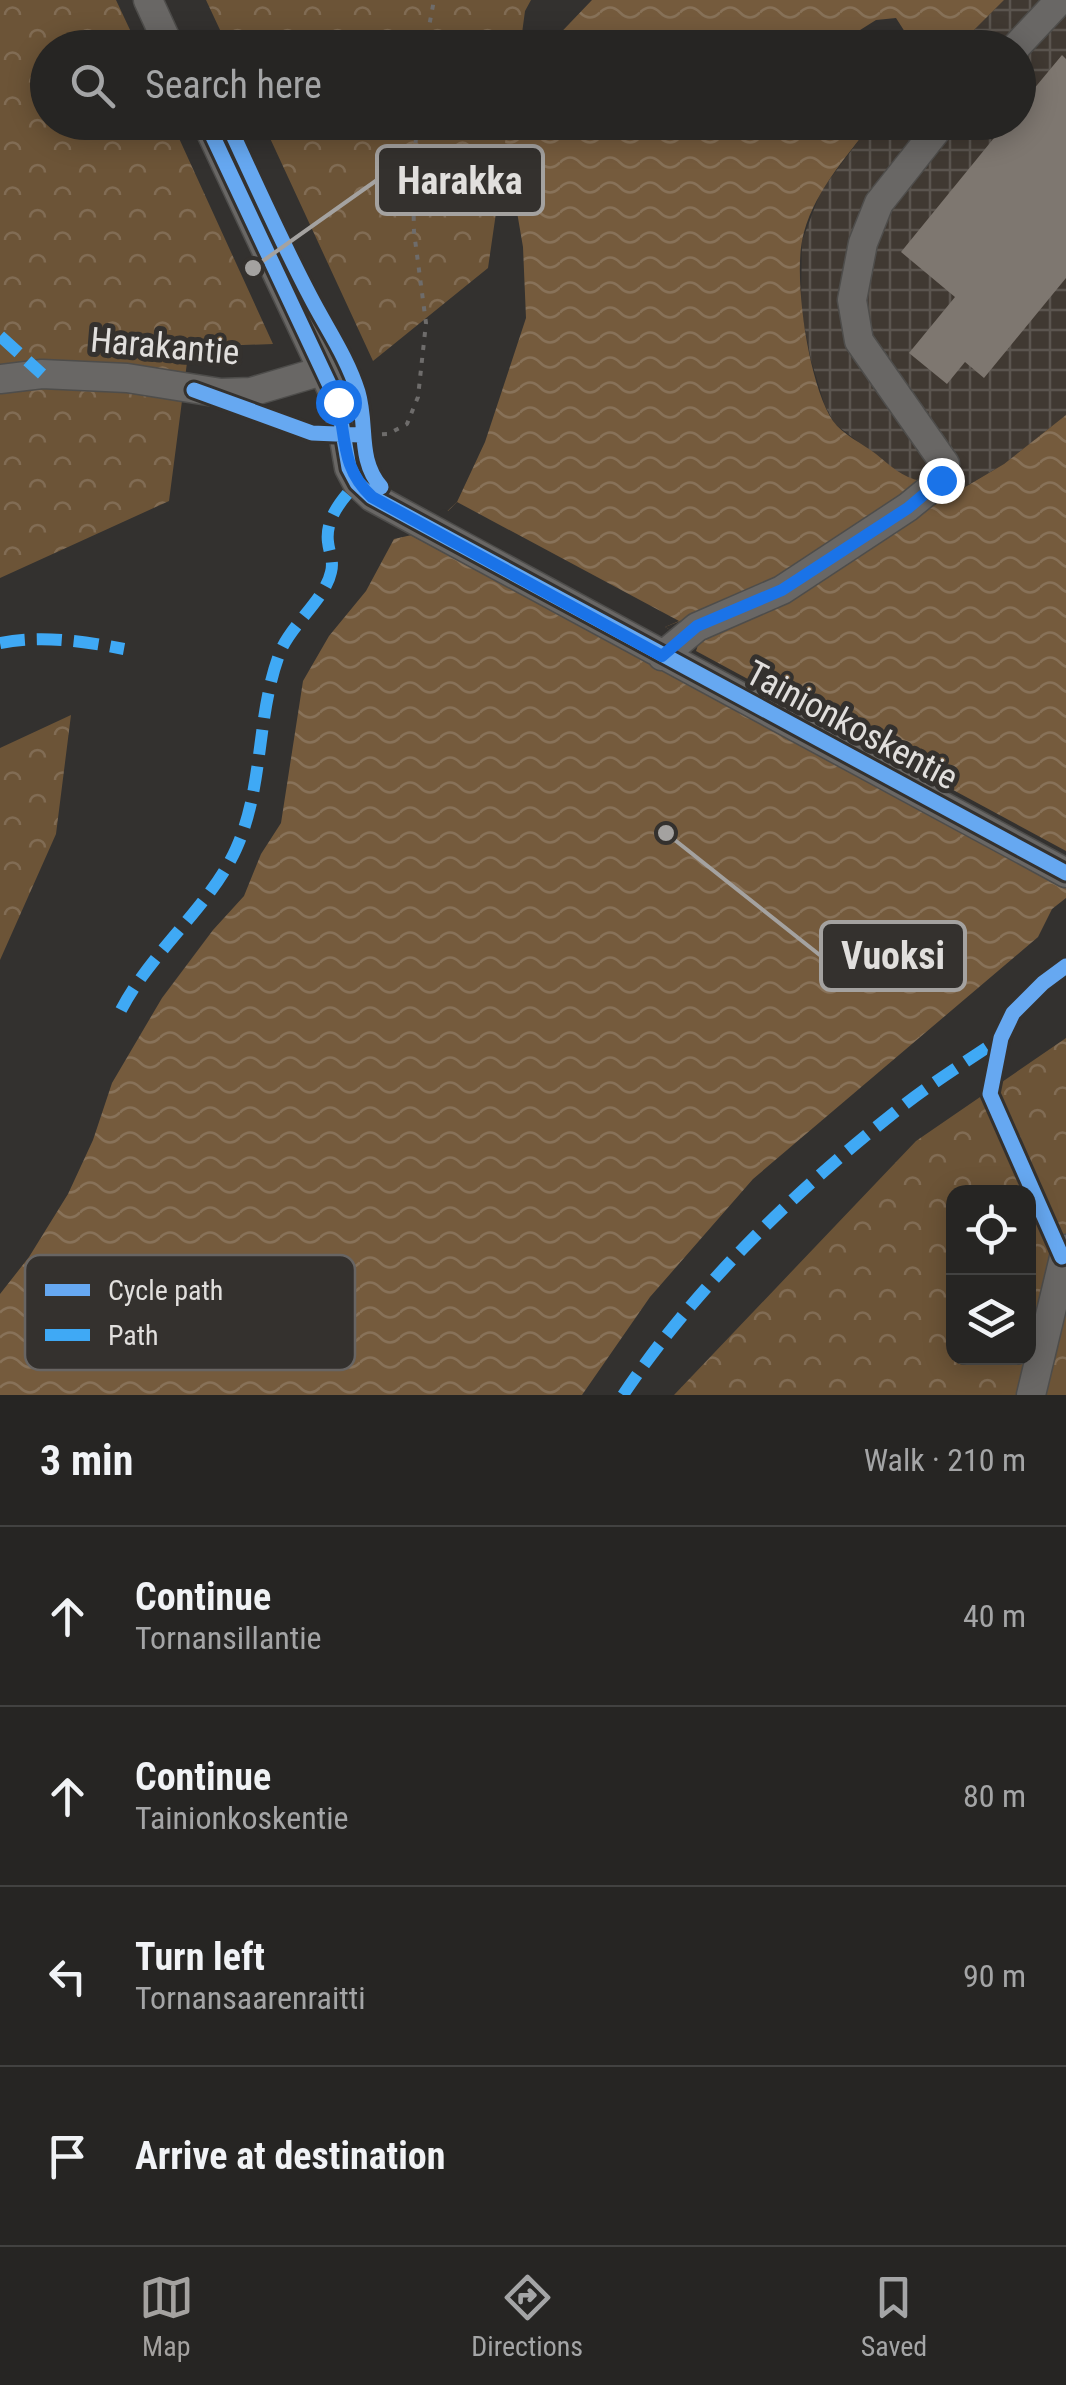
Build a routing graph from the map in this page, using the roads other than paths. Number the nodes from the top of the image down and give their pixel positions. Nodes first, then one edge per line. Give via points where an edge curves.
1 (148, 0) edge
2 (1060, 0) edge
3 (162, 30) edge
4 (1031, 30) edge
5 (214, 140) edge
6 (929, 140) edge
7 (322, 371) junction
8 (0, 379) edge
9 (662, 656) junction
10 (1066, 874) edge
11 (1065, 1257) edge
12 (1030, 1395) edge

1 - 3 street
2 - 4 street
5 - 7 street, Tainionkoskentie
6 - 9 street via 879,203 862,244 852,300 858,341 945,464 941,480 782,590 697,626
7 - 8 street, Harakantie via 251,392 127,378
7 - 9 street, Tainionkoskentie via 359,433 349,468 372,497
9 - 10 street, Tainionkoskentie
11 - 12 street

